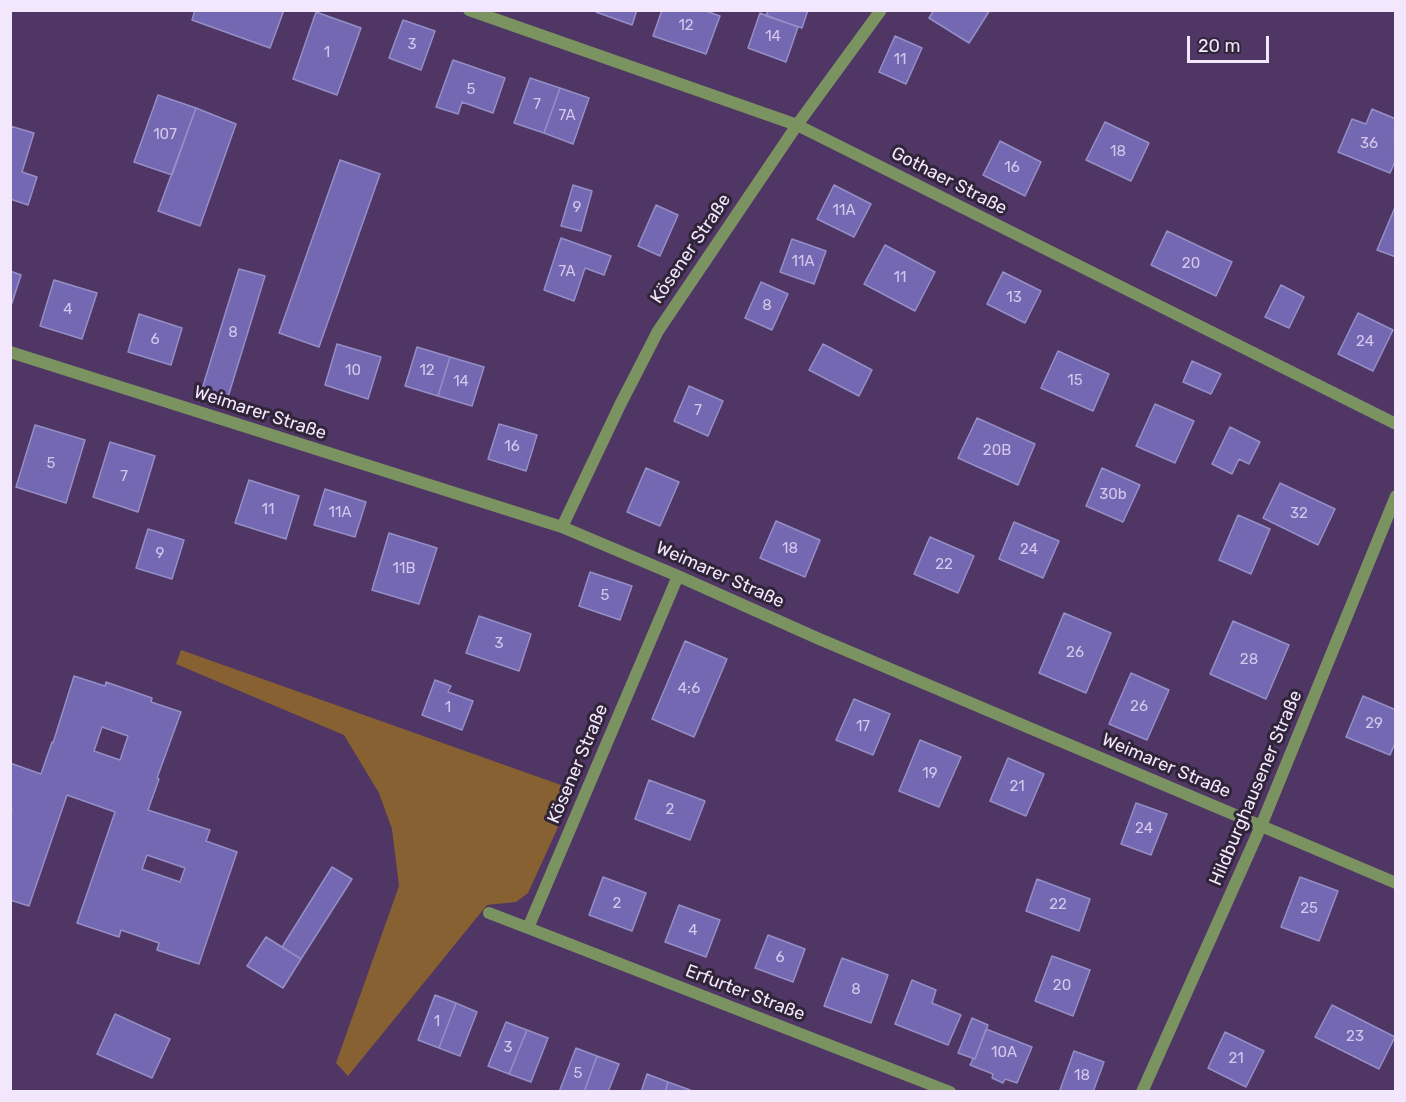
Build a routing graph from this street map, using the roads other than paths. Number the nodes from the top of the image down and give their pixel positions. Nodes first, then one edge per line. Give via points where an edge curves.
1 (469, 10) edge
2 (881, 10) edge
3 (797, 125) junction
4 (10, 352) edge
5 (1395, 424) edge
6 (1395, 496) edge
7 (562, 527) junction
8 (678, 576) junction
9 (1261, 826) junction
10 (1395, 883) edge
11 (489, 913) dead end
12 (528, 928) junction
13 (1148, 1090) edge
14 (950, 1092) edge

1 - 3 street, Gothaer Straße
2 - 3 street, Kösener Straße
3 - 5 street, Gothaer Straße
3 - 7 street, Kösener Straße via 658,331
4 - 7 street, Weimarer Straße
6 - 9 street, Hildburghausener Straße
7 - 8 street, Weimarer Straße
8 - 9 street, Weimarer Straße
8 - 12 street, Kösener Straße
9 - 10 street, Weimarer Straße
9 - 13 street, Hildburghausener Straße
11 - 12 street
12 - 14 street, Erfurter Straße

